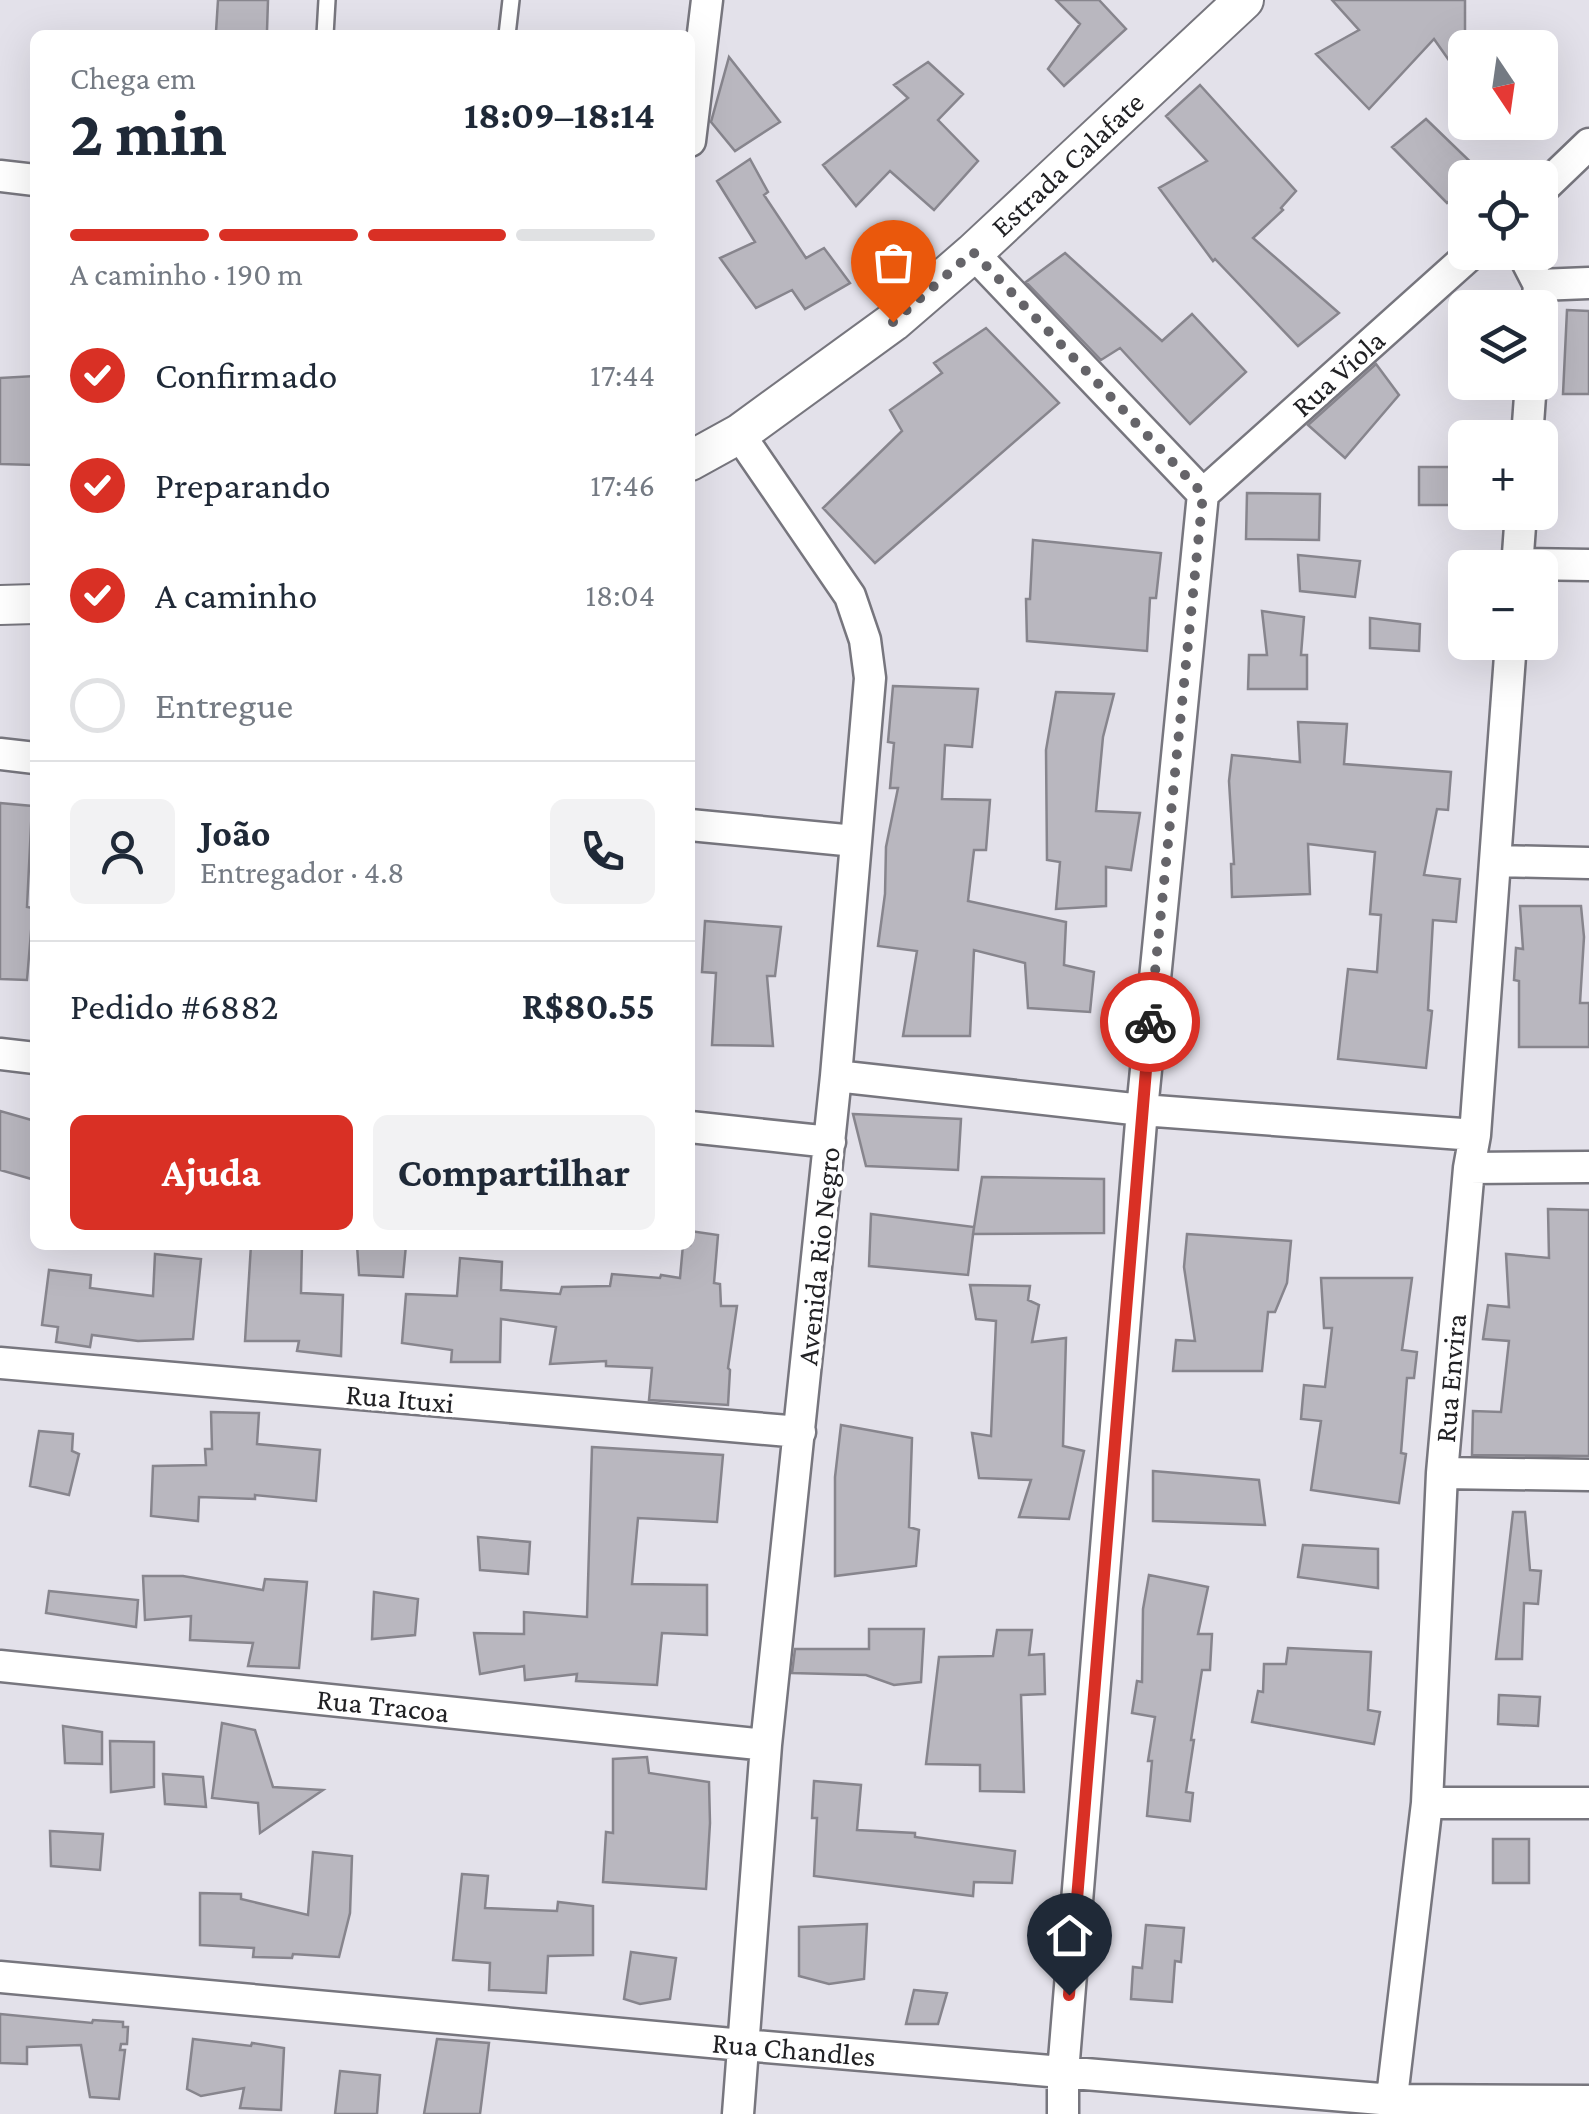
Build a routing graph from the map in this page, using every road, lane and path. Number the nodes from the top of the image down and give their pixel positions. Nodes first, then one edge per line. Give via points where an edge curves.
1 (327, 0) edge
2 (511, 0) edge
3 (707, 0) edge
4 (1244, 0) edge
5 (325, 30) edge
6 (508, 30) edge
7 (695, 100) edge
8 (1589, 144) edge
9 (1558, 174) edge
10 (0, 176) edge
11 (30, 179) edge
12 (973, 252) junction
13 (1453, 270) edge
14 (1589, 283) edge
15 (1558, 291) edge
16 (738, 434) junction
17 (695, 457) edge
18 (1203, 494) junction
19 (1558, 566) edge
20 (1589, 566) edge
21 (30, 604) edge
22 (0, 605) edge
23 (1511, 660) edge
24 (0, 754) edge
25 (30, 757) edge
26 (695, 825) edge
27 (855, 842) junction
28 (1495, 861) junction
29 (1589, 863) edge
30 (0, 1054) edge
31 (30, 1057) edge
32 (836, 1076) junction
33 (1142, 1110) junction
34 (695, 1128) edge
35 (1475, 1135) junction
36 (830, 1142) junction
37 (1589, 1167) edge
38 (1469, 1168) junction
39 (0, 1363) edge
40 (800, 1432) junction
41 (1442, 1473) junction
42 (1589, 1475) edge
43 (0, 1666) edge
44 (766, 1745) junction
45 (1428, 1803) junction
46 (1589, 1803) edge
47 (0, 1976) edge
48 (744, 2046) junction
49 (1063, 2072) junction
50 (1589, 2101) edge
51 (1392, 2107) edge
52 (738, 2114) edge
53 (1063, 2114) edge

1 - 5 lane
2 - 6 lane
3 - 7 street
4 - 12 street, Estrada Calafate
8 - 9 street
10 - 11 street
12 - 16 street, Estrada Calafate via 893,322
12 - 18 street
13 - 18 street, Rua Viola
14 - 15 street
16 - 17 street, Estrada Calafate
16 - 27 street, Avenida Rio Negro via 850,596 865,640 870,678
18 - 33 street
19 - 20 street
21 - 22 street
23 - 28 street, Rua Envira
24 - 25 street
26 - 27 street
27 - 32 street, Avenida Rio Negro
28 - 29 street
28 - 35 street, Rua Envira
30 - 31 street
32 - 33 street
32 - 36 street, Avenida Rio Negro
33 - 35 street
33 - 49 street
34 - 36 street
35 - 38 street, Rua Envira
36 - 40 street, Avenida Rio Negro
37 - 38 street
38 - 41 street, Rua Envira
39 - 40 street, Rua Ituxi
40 - 44 street, Avenida Rio Negro
41 - 42 street
41 - 45 street, Rua Envira
43 - 44 street, Rua Tracoa
44 - 48 street, Avenida Rio Negro
45 - 46 street
45 - 51 street, Rua Envira
47 - 48 street, Rua Chandles
48 - 49 street, Rua Chandles
48 - 52 street, Avenida Rio Negro
49 - 51 street, Rua Chandles
49 - 53 street
50 - 51 street, Rua Chandles

